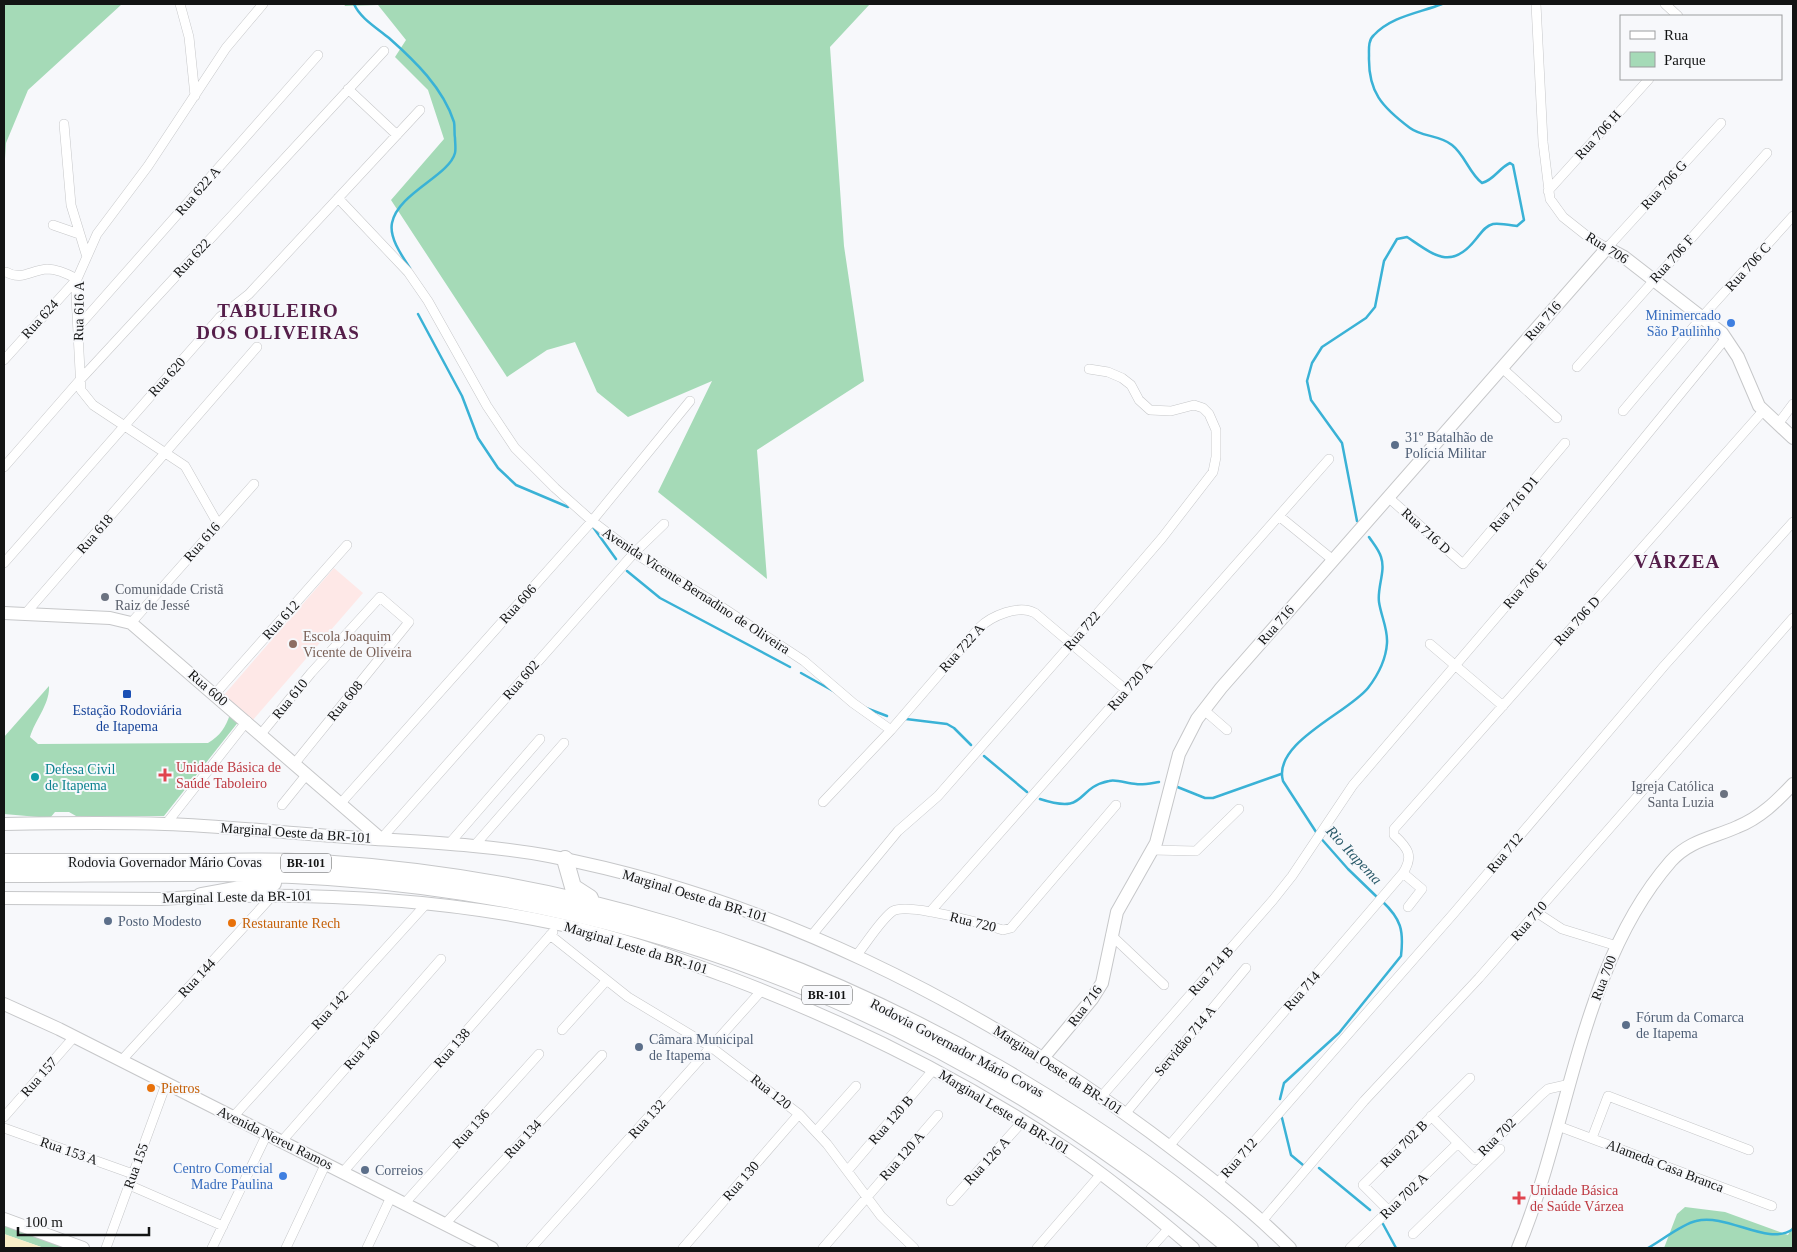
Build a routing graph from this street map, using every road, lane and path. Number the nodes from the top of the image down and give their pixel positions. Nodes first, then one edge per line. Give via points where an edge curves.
1 (180, 4) edge
2 (263, 4) edge
3 (1536, 4) edge
4 (1665, 4) edge
5 (1677, 15) edge
6 (384, 51) dead end
7 (318, 55) dead end
8 (1648, 80) edge
9 (348, 89) junction
10 (195, 96) junction
11 (420, 110) dead end
12 (1721, 123) dead end
13 (64, 124) dead end
14 (397, 135) junction
15 (1766, 153) dead end
16 (1548, 191) junction
17 (338, 198) junction
18 (1793, 216) edge
19 (53, 225) dead end
20 (79, 234) junction
21 (1607, 248) junction
22 (86, 254) junction
23 (6, 272) dead end
24 (77, 279) junction
25 (1653, 280) junction
26 (1702, 317) junction
27 (78, 328) junction
28 (1726, 338) junction
29 (257, 348) dead end
30 (4, 360) edge
31 (1577, 367) dead end
32 (1502, 368) junction
33 (1089, 369) dead end
34 (79, 380) junction
35 (690, 401) dead end
36 (1793, 404) edge
37 (1623, 410) dead end
38 (1763, 411) junction
39 (1557, 418) dead end
40 (1778, 424) junction
41 (124, 426) junction
42 (1793, 438) edge
43 (1565, 443) dead end
44 (164, 454) junction
45 (1329, 459) dead end
46 (4, 467) edge
47 (254, 484) dead end
48 (1388, 497) junction
49 (1279, 516) junction
50 (592, 521) junction
51 (1793, 522) edge
52 (218, 524) junction
53 (664, 524) dead end
54 (347, 545) dead end
55 (634, 553) junction
56 (1333, 560) junction
57 (4, 564) edge
58 (1463, 564) joint
59 (380, 597) joint
60 (4, 613) edge
61 (26, 613) junction
62 (1793, 618) edge
63 (131, 623) junction
64 (1072, 643) junction
65 (1430, 644) dead end
66 (1456, 665) junction
67 (1126, 690) junction
68 (215, 694) junction
69 (1503, 706) junction
70 (1204, 710) junction
71 (247, 722) junction
72 (891, 730) junction
73 (1227, 730) dead end
74 (261, 734) junction
75 (540, 739) dead end
76 (564, 743) dead end
77 (295, 763) junction
78 (307, 774) junction
79 (1793, 784) edge
80 (823, 802) dead end
81 (341, 803) junction
82 (282, 805) dead end
83 (1116, 805) dead end
84 (1239, 809) dead end
85 (4, 824) edge
86 (166, 824) junction
87 (1322, 829) joint
88 (1393, 832) joint
89 (381, 839) junction
90 (450, 844) junction
91 (475, 845) junction
92 (1152, 850) junction
93 (565, 859) junction
94 (4, 862) edge
95 (1403, 873) junction
96 (4, 874) edge
97 (365, 880) junction
98 (273, 895) junction
99 (201, 896) junction
100 (4, 898) edge
101 (427, 904) junction
102 (606, 906) junction
103 (1408, 907) dead end
104 (930, 912) junction
105 (1536, 912) junction
106 (560, 924) junction
107 (550, 935) junction
108 (812, 935) junction
109 (1111, 935) junction
110 (1617, 946) junction
111 (856, 956) junction
112 (441, 959) dead end
113 (1246, 968) dead end
114 (606, 981) junction
115 (1164, 985) dead end
116 (762, 990) junction
117 (4, 1004) edge
118 (562, 1030) dead end
119 (74, 1037) junction
120 (711, 1047) junction
121 (539, 1054) dead end
122 (602, 1055) dead end
123 (1043, 1058) junction
124 (121, 1061) junction
125 (934, 1070) junction
126 (1470, 1078) dead end
127 (166, 1084) junction
128 (1570, 1084) junction
129 (856, 1086) dead end
130 (1101, 1097) junction
131 (799, 1114) junction
132 (938, 1114) dead end
133 (1125, 1114) junction
134 (1431, 1116) junction
135 (4, 1117) edge
136 (233, 1117) junction
137 (1023, 1121) junction
138 (1558, 1126) junction
139 (4, 1128) edge
140 (816, 1131) junction
141 (267, 1134) junction
142 (1592, 1138) junction
143 (282, 1141) junction
144 (1458, 1143) junction
145 (1169, 1146) junction
146 (1500, 1149) dead end
147 (1750, 1150) dead end
148 (1475, 1160) junction
149 (326, 1163) junction
150 (1480, 1169) junction
151 (848, 1170) junction
152 (343, 1172) junction
153 (133, 1174) junction
154 (1101, 1174) junction
155 (1217, 1184) junction
156 (129, 1185) junction
157 (391, 1197) junction
158 (866, 1198) junction
159 (951, 1201) dead end
160 (404, 1204) junction
161 (1772, 1206) dead end
162 (1389, 1211) junction
163 (4, 1219) edge
164 (1262, 1221) junction
165 (445, 1224) junction
166 (222, 1226) junction
167 (1169, 1228) junction
168 (1413, 1234) dead end
169 (83, 1248) edge
170 (106, 1248) edge
171 (212, 1248) edge
172 (286, 1248) edge
173 (367, 1248) edge
174 (492, 1248) edge
175 (531, 1248) edge
176 (682, 1248) edge
177 (823, 1248) edge
178 (914, 1248) edge
179 (1037, 1248) edge
180 (1151, 1248) edge
181 (1193, 1248) edge
182 (1232, 1248) edge
183 (1250, 1248) edge
184 (1290, 1248) edge
185 (1350, 1248) edge
186 (1518, 1248) edge

1 - 10 street via 189,37
2 - 10 street, Rua 616 A via 226,48
3 - 16 street, Rua 706
4 - 5 street
6 - 9 street, Rua 622
7 - 27 street, Rua 622 A
8 - 16 street, Rua 706 H
9 - 14 street
9 - 34 street, Rua 622
10 - 22 street, Rua 616 A
11 - 14 street, Rua 620
12 - 21 street, Rua 706 G
13 - 20 street via 68,185
14 - 17 street, Rua 620
15 - 25 street, Rua 706 F
16 - 21 street, Rua 706 via 1554,207 1563,217
17 - 41 street, Rua 620 via 249,294 220,317
17 - 50 street, Avenida Vicente Bernadino de Oliveira via 408,272 515,448
18 - 26 street, Rua 706 C
19 - 20 street
20 - 22 street
21 - 25 main road, Rua 706
21 - 32 main road, Rua 716
22 - 24 street, Rua 616 A
23 - 24 street via 18,277 41,270 56,270
24 - 27 street, Rua 616 A
24 - 30 street, Rua 624
25 - 26 main road, Rua 706
25 - 31 street, Rua 706 F
26 - 28 main road, Rua 706
26 - 37 street, Rua 706 C
27 - 34 street, Rua 616 A
28 - 38 main road, Rua 706
28 - 66 street, Rua 706 E
29 - 44 street, Rua 618
32 - 39 street
32 - 48 main road, Rua 716
33 - 64 street, Rua 722 via 1122,378 1150,410 1171,411 1194,405 1204,408 1216,430 1216,457 1213,472 1204,486
34 - 41 street, Rua 616 A via 81,390 93,405
34 - 46 street, Rua 622
35 - 50 street, Rua 606
36 - 40 street
38 - 40 main road, Rua 706
38 - 69 street, Rua 706 D
40 - 42 main road, Rua 706
41 - 44 street, Rua 616 A
41 - 57 street, Rua 620
43 - 58 street, Rua 716 D1
44 - 52 street, Rua 616 A via 189,471
44 - 61 street, Rua 618
45 - 49 street, Rua 720 A
47 - 52 street, Rua 616
48 - 56 main road, Rua 716
48 - 58 street, Rua 716 D
49 - 56 street
49 - 67 street, Rua 720 A
50 - 55 street, Avenida Vicente Bernadino de Oliveira
50 - 81 street, Rua 606
51 - 155 street, Rua 712 via 1664,666
52 - 63 street, Rua 616
53 - 55 street, Rua 602
54 - 68 street, Rua 612
55 - 72 street, Avenida Vicente Bernadino de Oliveira via 804,661
55 - 89 street, Rua 602
56 - 70 main road, Rua 716
59 - 74 street, Rua 610
59 - 77 street, Rua 608 via 409,622
60 - 61 main road, Rua 600
61 - 63 main road, Rua 600 via 110,618
62 - 105 street, Rua 710
63 - 68 main road, Rua 600
64 - 67 street, Rua 722 A
64 - 72 street, Rua 722 A via 1031,610 989,618
64 - 108 street, Rua 722 via 938,796 898,831
65 - 66 street
66 - 69 street
66 - 87 street, Rua 706 E via 1353,785
67 - 104 street, Rua 720 A
68 - 71 main road, Rua 600
69 - 88 street, Rua 706 D
70 - 73 street
70 - 92 main road, Rua 716 via 1192,726 1179,754
71 - 74 main road, Rua 600
71 - 86 street
72 - 80 street, Rua 722 A
74 - 77 main road, Rua 600
75 - 90 street
76 - 91 street
77 - 78 main road, Rua 600
78 - 81 main road, Rua 600
78 - 82 street
79 - 110 main road, Rua 700 via 1758,817 1690,844 1677,854 1654,882
81 - 89 main road, Rua 600
83 - 104 street, Rua 720 via 1010,928 1003,930
84 - 92 street via 1196,852
85 - 86 main road, Marginal Oeste da BR-101
86 - 89 main road, Marginal Oeste da BR-101
87 - 130 street, Rua 714 B via 1273,900
88 - 95 street, Rua 714 via 1409,851 1410,861
89 - 90 main road, Marginal Oeste da BR-101
90 - 91 main road, Marginal Oeste da BR-101
91 - 93 main road, Marginal Oeste da BR-101
92 - 109 main road, Rua 716 via 1119,905
93 - 102 highway via 573,887
93 - 108 main road, Marginal Oeste da BR-101 via 730,904
94 - 102 highway, Rodovia Governador Mário Covas / BR-101 via 321,863 460,878
95 - 103 street via 1422,889
95 - 145 street, Rua 714
96 - 97 highway, Rodovia Governador Mário Covas / BR-101 via 260,875
97 - 99 highway via 317,884 264,883
97 - 182 highway, Rodovia Governador Mário Covas / BR-101 via 492,896 571,912 701,947 819,992 927,1043 1039,1107 1146,1180
98 - 99 main road, Marginal Leste da BR-101
98 - 101 main road, Marginal Leste da BR-101 via 339,896
98 - 124 street, Rua 144
99 - 100 main road, Marginal Leste da BR-101 via 161,899
101 - 106 main road, Marginal Leste da BR-101 via 484,910
101 - 136 street, Rua 142
102 - 183 highway, Rodovia Governador Mário Covas / BR-101 via 737,946 814,976 911,1020 1019,1080 1087,1123 1154,1170
104 - 111 street, Rua 720 via 894,910
105 - 110 street via 1562,928
105 - 164 street, Rua 710 via 1450,1011 1364,1101
106 - 107 street, Rua 138
106 - 116 main road, Marginal Leste da BR-101 via 661,953
107 - 114 street, Rua 120
107 - 152 street, Rua 138
108 - 111 main road, Marginal Oeste da BR-101
109 - 115 street
109 - 123 main road, Rua 716 via 1100,987
110 - 128 main road, Rua 700 via 1596,998
111 - 123 main road, Marginal Oeste da BR-101 via 965,1012
112 - 143 street, Rua 140
113 - 133 street, Servidão 714 A
114 - 118 street
114 - 120 street, Rua 120
116 - 120 street, Rua 132
116 - 125 main road, Marginal Leste da BR-101
117 - 119 main road, Avenida Nereu Ramos
119 - 124 main road, Avenida Nereu Ramos
119 - 135 street, Rua 157
120 - 131 street, Rua 120
120 - 175 street, Rua 132
121 - 160 street, Rua 136
122 - 165 street, Rua 134
123 - 130 main road, Marginal Oeste da BR-101
124 - 127 main road, Avenida Nereu Ramos
125 - 137 main road, Marginal Leste da BR-101
125 - 151 street, Rua 120 B
126 - 134 street, Rua 702 B
127 - 136 main road, Avenida Nereu Ramos
127 - 153 street, Rua 155
128 - 138 main road, Rua 700
128 - 148 street, Rua 702 via 1541,1094
129 - 140 street
130 - 133 main road, Marginal Oeste da BR-101
131 - 140 street, Rua 120
131 - 176 street, Rua 130
132 - 158 street, Rua 120 A
133 - 145 main road, Marginal Oeste da BR-101
134 - 144 street, Rua 702
134 - 162 street, Rua 702 B via 1363,1185
136 - 141 main road, Avenida Nereu Ramos
137 - 154 main road, Marginal Leste da BR-101
137 - 159 street, Rua 126 A
138 - 142 street, Alameda Casa Branca
138 - 186 main road, Rua 700
139 - 153 street, Rua 153 A
140 - 151 street, Rua 120
141 - 143 main road, Avenida Nereu Ramos
141 - 166 street
142 - 147 street via 1608,1096
142 - 161 street, Alameda Casa Branca
143 - 149 main road, Avenida Nereu Ramos
144 - 148 street, Rua 702
144 - 162 street, Rua 702 A
145 - 155 main road, Marginal Oeste da BR-101
146 - 150 street
148 - 150 street
149 - 152 main road, Avenida Nereu Ramos
149 - 172 street
150 - 168 street
151 - 158 street, Rua 120
152 - 157 main road, Avenida Nereu Ramos
153 - 156 street, Rua 155
154 - 167 main road, Marginal Leste da BR-101
154 - 179 street
155 - 164 main road, Marginal Oeste da BR-101
156 - 166 street
156 - 170 street, Rua 155
157 - 160 main road, Avenida Nereu Ramos
157 - 173 street
158 - 177 street, Rua 120 A
158 - 178 street, Rua 120
160 - 165 main road, Avenida Nereu Ramos
162 - 185 street, Rua 702 A
163 - 169 main road
164 - 184 main road, Marginal Oeste da BR-101
165 - 174 main road, Avenida Nereu Ramos
166 - 171 street
167 - 180 street
167 - 181 main road, Marginal Leste da BR-101

